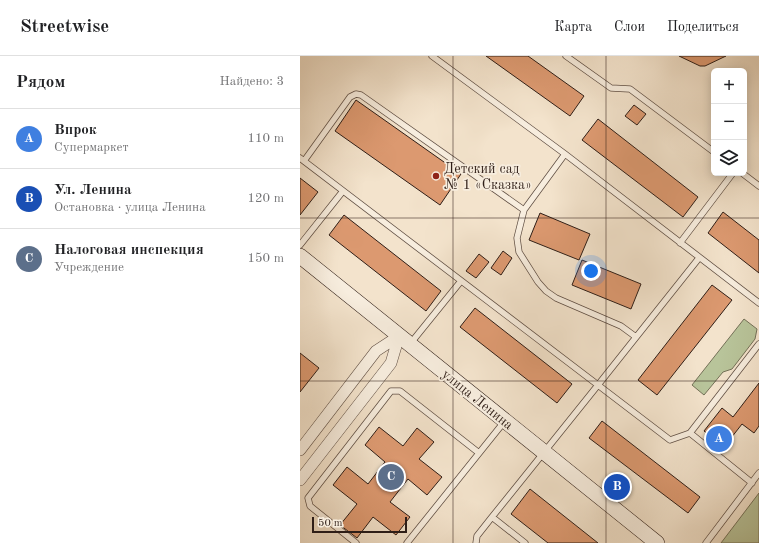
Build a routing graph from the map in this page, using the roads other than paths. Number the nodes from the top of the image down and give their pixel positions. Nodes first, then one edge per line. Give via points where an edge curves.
1 (432, 56) edge
2 (566, 56) edge
3 (711, 150) edge
4 (565, 154) junction
5 (302, 160) edge
6 (731, 176) edge
7 (746, 176) edge
8 (759, 186) edge
9 (343, 191) junction
10 (524, 210) junction
11 (680, 243) junction
12 (300, 245) edge
13 (300, 256) edge
14 (699, 258) junction
15 (461, 281) junction
16 (759, 303) edge
17 (636, 337) junction
18 (405, 340) junction
19 (759, 344) edge
20 (598, 385) junction
21 (505, 421) junction
22 (690, 433) junction
23 (300, 450) edge
24 (544, 452) junction
25 (479, 453) junction
26 (759, 473) edge
27 (300, 480) edge
28 (752, 483) junction
29 (492, 517) junction
30 (356, 543) edge
31 (407, 543) edge
32 (476, 543) edge
33 (525, 543) edge
34 (657, 543) edge
35 (706, 543) edge

1 - 4 lane
2 - 3 lane via 611,88 630,89
4 - 10 lane
4 - 11 lane
5 - 9 lane
5 - 10 lane via 350,97 361,95
6 - 11 lane
7 - 8 lane
9 - 12 lane
9 - 15 lane
10 - 17 lane via 517,246 538,282 556,298 621,326
11 - 14 lane
13 - 18 main road, улица Ленина
14 - 16 lane
14 - 17 lane
15 - 18 lane
15 - 20 lane
17 - 20 lane
18 - 21 main road, улица Ленина
18 - 23 street via 376,351
18 - 27 street via 391,363
19 - 22 lane
20 - 22 lane via 670,440
20 - 24 lane
21 - 24 main road, улица Ленина
21 - 25 lane
22 - 28 lane
24 - 29 lane
24 - 34 main road, улица Ленина
25 - 30 lane via 400,391 391,391 308,498 310,506
25 - 31 lane
26 - 28 lane
28 - 35 lane
29 - 32 lane via 476,536
29 - 33 lane

